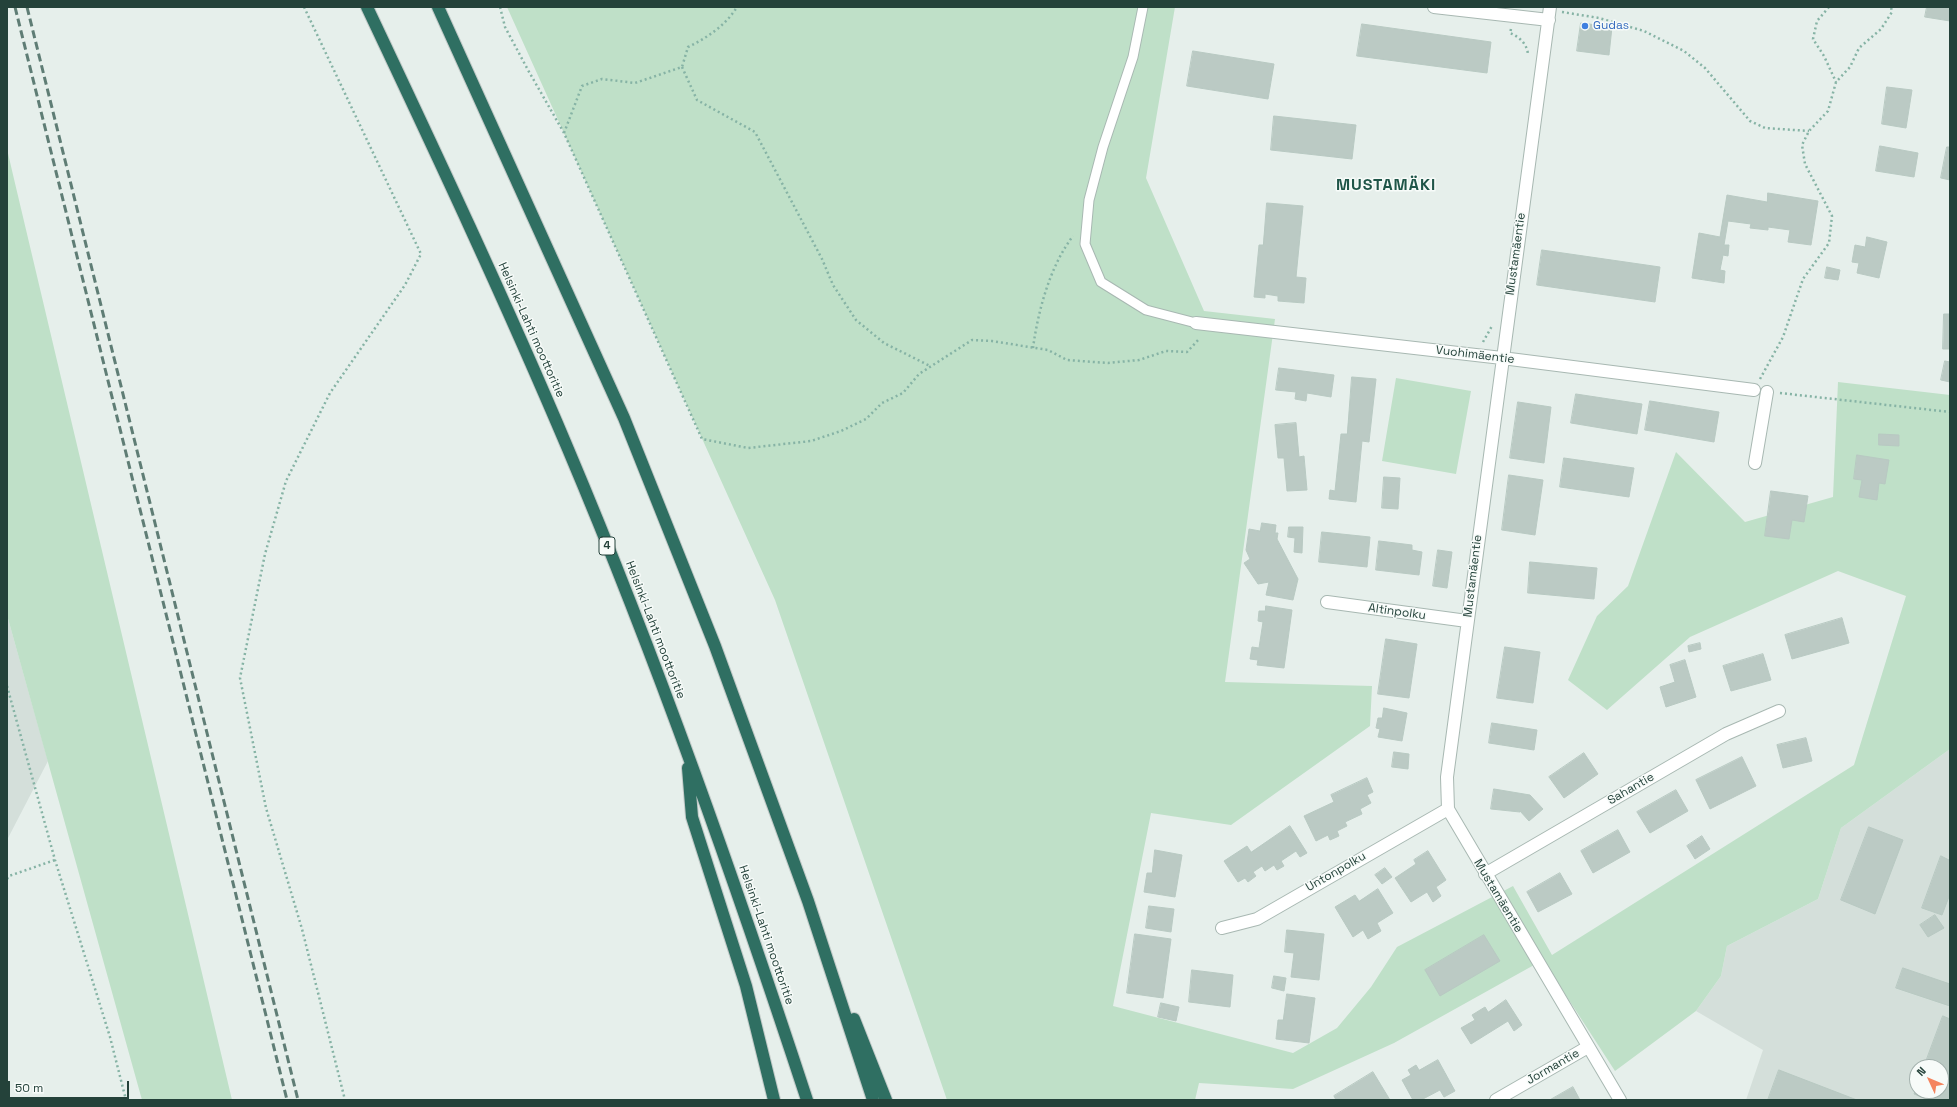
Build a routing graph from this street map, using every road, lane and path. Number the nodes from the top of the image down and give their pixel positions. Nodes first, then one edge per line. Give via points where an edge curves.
1 (304, 7) edge
2 (367, 7) edge
3 (438, 7) edge
4 (500, 7) edge
5 (737, 7) edge
6 (1143, 7) edge
7 (1434, 7) edge
8 (1829, 7) edge
9 (1891, 7) edge
10 (1555, 9) edge
11 (1548, 20) junction
12 (682, 67) junction
13 (1836, 82) junction
14 (1809, 131) junction
15 (564, 133) junction
16 (1086, 228) junction
17 (1201, 324) junction
18 (1033, 348) junction
19 (1502, 358) junction
20 (930, 367) junction
21 (1754, 390) joint
22 (1768, 392) joint
23 (1950, 412) edge
24 (1755, 463) dead end
25 (1328, 602) dead end
26 (1467, 621) junction
27 (7, 686) edge
28 (1779, 711) dead end
29 (686, 751) junction
30 (1448, 809) junction
31 (55, 860) junction
32 (1485, 874) junction
33 (7, 879) edge
34 (808, 901) junction
35 (1222, 928) dead end
36 (1588, 1047) junction
37 (126, 1100) edge
38 (345, 1100) edge
39 (774, 1100) edge
40 (807, 1100) edge
41 (873, 1100) edge
42 (886, 1100) edge
43 (1496, 1100) edge
44 (1620, 1100) edge

1 - 38 path via 421,254 405,285 330,393 286,481 265,554 240,678 266,808 302,929
2 - 29 highway, Helsinki-Lahti moottoritie / 4 via 489,268 565,443
3 - 34 highway via 624,418 718,653
4 - 15 path via 505,27
5 - 12 path via 705,39 688,47
6 - 16 lane via 1133,57 1103,147 1089,200
7 - 11 street
8 - 13 path via 1817,20 1813,39
9 - 13 path via 1892,12 1881,29 1859,48 1850,67
10 - 11 street, Mustamäentie
10 - 14 path via 1644,31 1684,51 1705,68 1750,121 1765,128
11 - 19 street, Mustamäentie
12 - 15 path via 635,83 602,79 582,86
12 - 20 path via 697,100 755,132 834,285 856,320 884,343
13 - 14 path via 1828,111
14 - 21 path via 1802,145 1805,164 1832,216 1829,242 1804,279 1783,337
15 - 20 path via 702,439 748,448 811,441 866,419 882,403 903,393 919,374
16 - 17 lane via 1085,244 1101,282 1146,310
16 - 18 path via 1072,237 1060,257 1038,316
17 - 18 path via 1205,334 1187,352 1166,351 1139,360 1108,363 1067,360 1048,350
17 - 19 street, Vuohimäentie
18 - 20 path via 972,340
19 - 21 street, Vuohimäentie
19 - 26 street, Mustamäentie
22 - 23 path
22 - 24 street
25 - 26 street, Altinpolku
26 - 30 street, Mustamäentie via 1447,777
27 - 31 path
28 - 32 street, Sahantie via 1726,734
29 - 39 highway via 692,817 746,986
29 - 40 highway, Helsinki-Lahti moottoritie / 4 via 750,926
30 - 32 street, Mustamäentie
30 - 35 street, Untonpolku via 1257,919
31 - 33 path via 9,876
31 - 37 path via 110,1037
32 - 36 street, Mustamäentie
34 - 41 highway
34 - 42 highway
36 - 43 street, Jormantie
36 - 44 street, Mustamäentie

